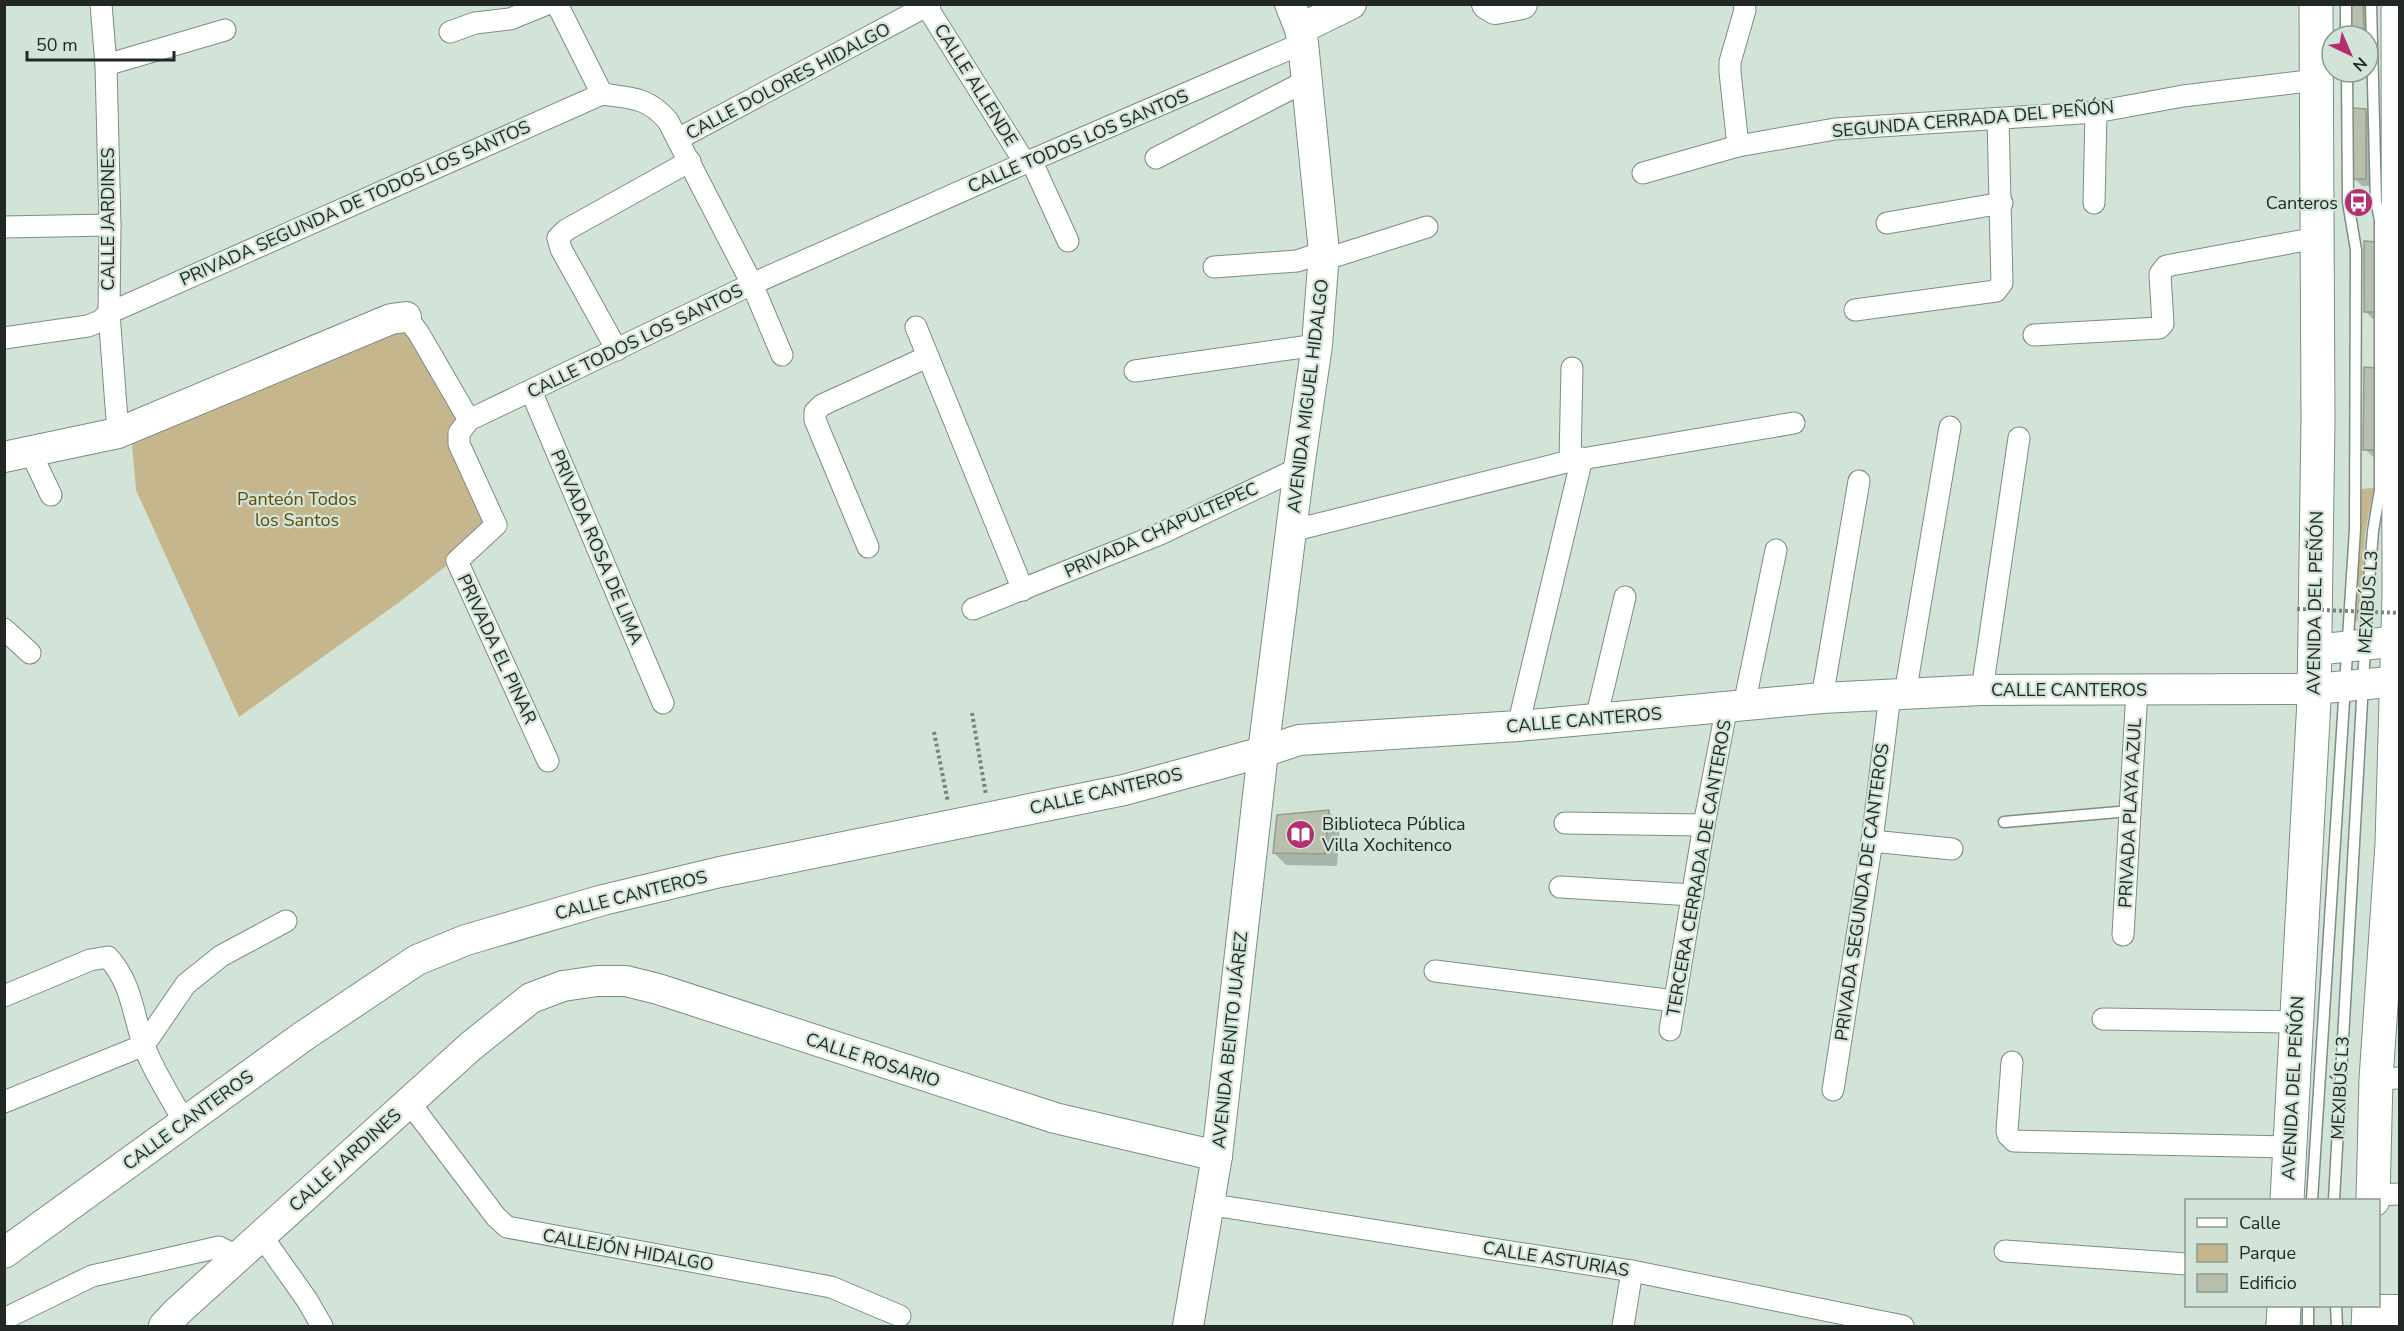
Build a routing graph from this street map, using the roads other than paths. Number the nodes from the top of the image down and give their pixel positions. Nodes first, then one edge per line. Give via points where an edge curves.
1 (101, 4) edge
2 (547, 4) edge
3 (556, 4) edge
4 (1351, 4) edge
5 (1522, 4) edge
6 (1744, 4) edge
7 (2316, 4) edge
8 (2346, 4) edge
9 (2371, 4) edge
10 (2398, 4) edge
11 (928, 6) edge
12 (1489, 6) edge
13 (2320, 24) edge
14 (2346, 24) edge
15 (1298, 26) edge
16 (225, 30) dead end
17 (450, 32) dead end
18 (2399, 61) edge
19 (106, 65) junction
20 (2320, 77) edge
21 (1308, 80) junction
22 (2330, 84) edge
23 (2332, 84) edge
24 (602, 94) junction
25 (2096, 112) junction
26 (1998, 119) junction
27 (678, 139) junction
28 (1738, 146) junction
29 (1156, 158) dead end
30 (690, 161) junction
31 (1028, 162) junction
32 (1643, 172) dead end
33 (2399, 191) edge
34 (2094, 202) dead end
35 (2002, 203) junction
36 (1887, 223) dead end
37 (110, 225) junction
38 (4, 227) edge
39 (1427, 227) dead end
40 (2316, 238) junction
41 (1068, 242) dead end
42 (1323, 256) junction
43 (1214, 267) dead end
44 (752, 284) junction
45 (1855, 310) dead end
46 (109, 313) junction
47 (406, 318) joint
48 (916, 327) dead end
49 (2034, 335) dead end
50 (4, 338) edge
51 (1317, 345) junction
52 (617, 350) junction
53 (782, 355) dead end
54 (927, 357) junction
55 (1572, 368) dead end
56 (1136, 371) dead end
57 (531, 391) junction
58 (469, 420) junction
59 (1794, 423) dead end
60 (1950, 427) dead end
61 (118, 433) junction
62 (2019, 438) dead end
63 (18, 455) edge
64 (1576, 460) junction
65 (1299, 468) junction
66 (1859, 481) dead end
67 (51, 495) dead end
68 (1291, 531) junction
69 (868, 547) dead end
70 (1776, 550) dead end
71 (1023, 590) junction
72 (1625, 597) dead end
73 (973, 609) dead end
74 (4, 628) edge
75 (2382, 638) edge
76 (2314, 650) junction
77 (30, 652) dead end
78 (2398, 681) edge
79 (2341, 687) junction
80 (1982, 690) junction
81 (2137, 690) junction
82 (1898, 694) junction
83 (1821, 698) junction
84 (663, 703) dead end
85 (1736, 705) junction
86 (1596, 719) junction
87 (1518, 726) junction
88 (1263, 752) junction
89 (548, 761) dead end
90 (2130, 811) junction
91 (2004, 822) dead end
92 (1565, 823) dead end
93 (1704, 825) junction
94 (1872, 841) junction
95 (2396, 844) edge
96 (1952, 849) dead end
97 (1560, 887) dead end
98 (1693, 895) junction
99 (286, 921) dead end
100 (2123, 935) dead end
101 (2392, 954) edge
102 (1435, 971) dead end
103 (4, 996) edge
104 (531, 998) joint
105 (1675, 1000) junction
106 (2103, 1019) dead end
107 (2296, 1022) junction
108 (1670, 1030) dead end
109 (144, 1045) junction
110 (2012, 1062) dead end
111 (2388, 1078) edge
112 (1833, 1090) dead end
113 (4, 1102) edge
114 (409, 1102) junction
115 (184, 1123) junction
116 (2290, 1147) junction
117 (1217, 1156) junction
118 (2382, 1196) edge
119 (2286, 1199) edge
120 (2312, 1199) edge
121 (2334, 1199) edge
122 (1207, 1203) junction
123 (261, 1235) junction
124 (2005, 1251) dead end
125 (4, 1253) edge
126 (238, 1257) junction
127 (2185, 1264) edge
128 (1632, 1271) junction
129 (2284, 1307) edge
130 (2308, 1307) edge
131 (2336, 1307) edge
132 (900, 1316) dead end
133 (4, 1319) edge
134 (1834, 1320) edge
135 (164, 1326) edge
136 (322, 1326) edge
137 (1188, 1326) edge
138 (1623, 1326) edge
139 (1903, 1326) edge
140 (2283, 1326) edge
141 (2308, 1326) edge
142 (2337, 1326) edge

1 - 19 street, CALLE JARDINES
2 - 17 street via 510,20 475,23
3 - 24 street
4 - 15 street
5 - 12 street via 1499,9
6 - 28 street via 1730,62
7 - 13 main road, AVENIDA DEL PEÑÓN
8 - 14 lane
9 - 75 lane, MEXIBÚS L3 via 2376,201 2380,220 2380,490 2373,531
10 - 18 main road
11 - 27 street, CALLE DOLORES HIDALGO
11 - 31 street, CALLE ALLENDE
15 - 21 street, AVENIDA MIGUEL HIDALGO
15 - 31 street, CALLE TODOS LOS SANTOS
16 - 19 street
18 - 33 main road
19 - 37 street, CALLE JARDINES
20 - 25 street, SEGUNDA CERRADA DEL PEÑÓN
21 - 29 street
21 - 42 street, AVENIDA MIGUEL HIDALGO
22 - 40 main road, AVENIDA DEL PEÑÓN
23 - 75 lane, MEXIBÚS L3 via 2356,250 2355,529
24 - 27 street via 652,104
24 - 46 street, PRIVADA SEGUNDA DE TODOS LOS SANTOS
25 - 26 street, SEGUNDA CERRADA DEL PEÑÓN
25 - 34 street
26 - 28 street, SEGUNDA CERRADA DEL PEÑÓN via 1835,129
26 - 35 street
27 - 30 street
28 - 32 street, SEGUNDA CERRADA DEL PEÑÓN
30 - 44 street
30 - 52 street via 558,238
31 - 41 street, CALLE ALLENDE
31 - 44 street, CALLE TODOS LOS SANTOS
33 - 75 main road via 2399,594
35 - 36 street
35 - 45 street via 2002,282 1998,289
37 - 38 street
37 - 46 street, CALLE JARDINES
39 - 42 street
40 - 49 street via 2166,266 2160,274 2163,324 2158,328
40 - 76 main road, AVENIDA DEL PEÑÓN
42 - 43 street
42 - 51 street, AVENIDA MIGUEL HIDALGO
44 - 52 street, CALLE TODOS LOS SANTOS
44 - 53 street
46 - 50 street, PRIVADA SEGUNDA DE TODOS LOS SANTOS via 88,326
46 - 61 street, CALLE JARDINES
47 - 58 street
47 - 61 street via 391,319
48 - 54 street
51 - 56 street
51 - 65 street, AVENIDA MIGUEL HIDALGO
52 - 57 street, CALLE TODOS LOS SANTOS
54 - 69 street via 822,405 815,412
54 - 71 street
55 - 64 street
57 - 58 street, CALLE TODOS LOS SANTOS
57 - 84 street, PRIVADA ROSA DE LIMA
58 - 89 street, PRIVADA EL PINAR via 459,433 459,444 496,525 457,561
59 - 64 street
60 - 82 street, PRIVADA SEGUNDA DE CANTEROS
61 - 63 street
62 - 80 street
63 - 67 street
64 - 68 street
64 - 87 street
65 - 68 street, AVENIDA MIGUEL HIDALGO
65 - 71 street, PRIVADA CHAPULTEPEC via 1160,534
66 - 83 street
68 - 88 street, AVENIDA MIGUEL HIDALGO
70 - 85 street, TERCERA CERRADA DE CANTEROS
71 - 73 street, PRIVADA CHAPULTEPEC
72 - 86 street
74 - 77 street
75 - 76 street
75 - 78 main road
75 - 79 lane, MEXIBÚS L3
75 - 79 lane, MEXIBÚS L3
76 - 79 main road, AVENIDA DEL PEÑÓN
78 - 79 street, CALLE CANTEROS
78 - 95 main road
79 - 81 street, CALLE CANTEROS
79 - 107 main road, AVENIDA DEL PEÑÓN
79 - 120 lane, MEXIBÚS L3
79 - 121 lane, MEXIBÚS L3
80 - 81 street, CALLE CANTEROS
80 - 82 street, CALLE CANTEROS
81 - 90 street, PRIVADA PLAYA AZUL
82 - 83 street, CALLE CANTEROS
82 - 94 street, PRIVADA SEGUNDA DE CANTEROS
83 - 85 street, CALLE CANTEROS
85 - 86 street, CALLE CANTEROS
85 - 93 street, TERCERA CERRADA DE CANTEROS
86 - 87 street, CALLE CANTEROS
87 - 88 street, CALLE CANTEROS via 1299,740
88 - 115 street, CALLE CANTEROS via 1124,790 720,872 603,900 466,940 417,960 304,1035
88 - 117 street, AVENIDA BENITO JUÁREZ
90 - 91 lane
90 - 100 street, PRIVADA PLAYA AZUL
92 - 93 street
93 - 98 street, TERCERA CERRADA DE CANTEROS
94 - 96 street
94 - 112 street, PRIVADA SEGUNDA DE CANTEROS
95 - 101 main road
97 - 98 street
98 - 105 street, TERCERA CERRADA DE CANTEROS
99 - 109 street via 221,956 186,984
101 - 111 main road
102 - 105 street
103 - 109 street via 90,960 108,957 127,984
104 - 114 street, CALLE JARDINES
104 - 117 street, CALLE ROSARIO via 585,983 626,981 1055,1118
105 - 108 street, TERCERA CERRADA DE CANTEROS
106 - 107 street
107 - 116 main road, AVENIDA DEL PEÑÓN
109 - 113 street
109 - 115 street
110 - 116 street via 2007,1131 2014,1141
111 - 118 main road
114 - 123 street, CALLE JARDINES
114 - 132 street, CALLEJÓN HIDALGO via 507,1227 831,1287
115 - 125 street, CALLE CANTEROS
116 - 119 main road, AVENIDA DEL PEÑÓN
117 - 122 street, AVENIDA BENITO JUÁREZ
122 - 128 street, CALLE ASTURIAS
122 - 137 street, AVENIDA BENITO JUÁREZ
123 - 126 street, CALLE JARDINES
123 - 136 street
124 - 127 street
126 - 133 street via 219,1247 92,1276
126 - 135 street, CALLE JARDINES
128 - 134 street, CALLE ASTURIAS
128 - 138 street
129 - 140 main road
130 - 141 lane
131 - 142 lane
134 - 139 street, CALLE ASTURIAS

